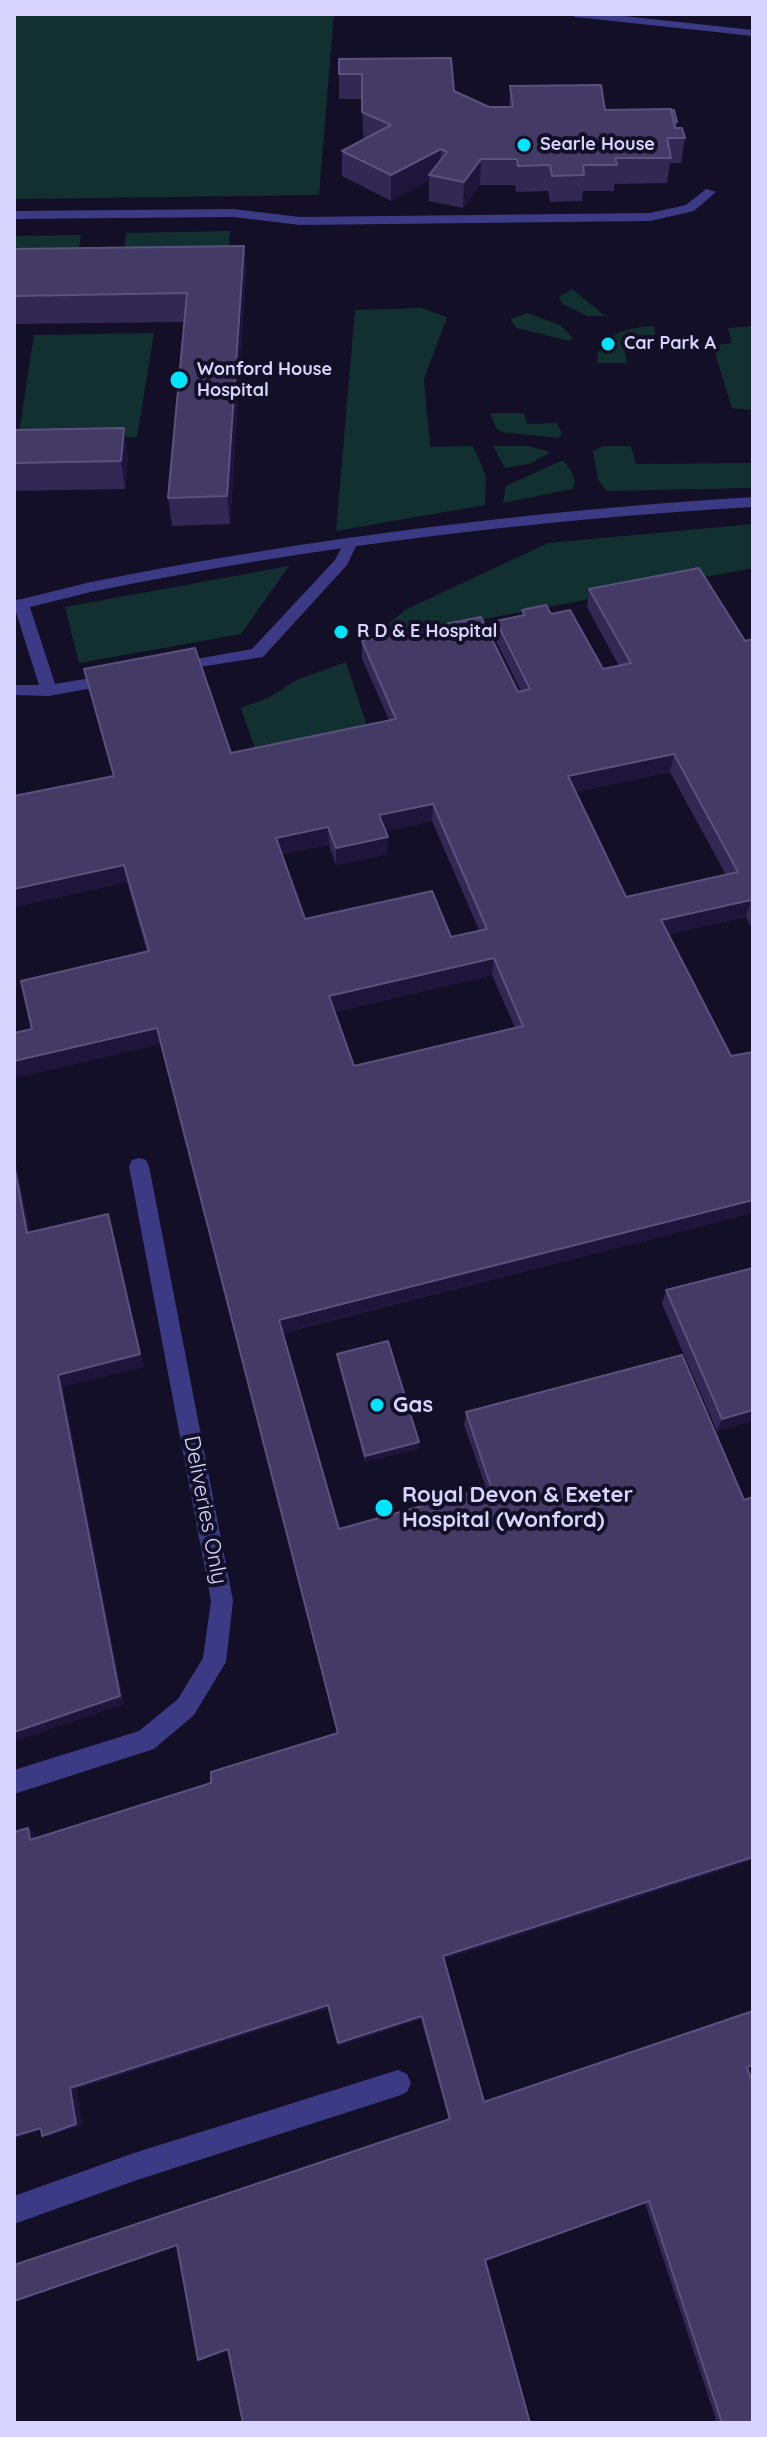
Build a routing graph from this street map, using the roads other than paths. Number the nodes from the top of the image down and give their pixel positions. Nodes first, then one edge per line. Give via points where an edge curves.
1 (575, 14) edge
2 (753, 33) edge
3 (710, 192) dead end
4 (14, 215) edge
5 (753, 502) edge
6 (351, 542) junction
7 (18, 605) edge
8 (14, 690) edge
9 (49, 691) junction
10 (139, 1166) dead end
11 (14, 1782) edge
12 (398, 2083) dead end
13 (14, 2210) edge

1 - 2 street
3 - 4 street via 682,213 650,217 300,221 233,213
5 - 6 street via 583,512
6 - 7 street via 100,585
6 - 9 street via 342,562 257,653
7 - 9 street
8 - 9 street
10 - 11 street, Deliveries Only via 222,1601 214,1662 186,1707 146,1741
12 - 13 street

